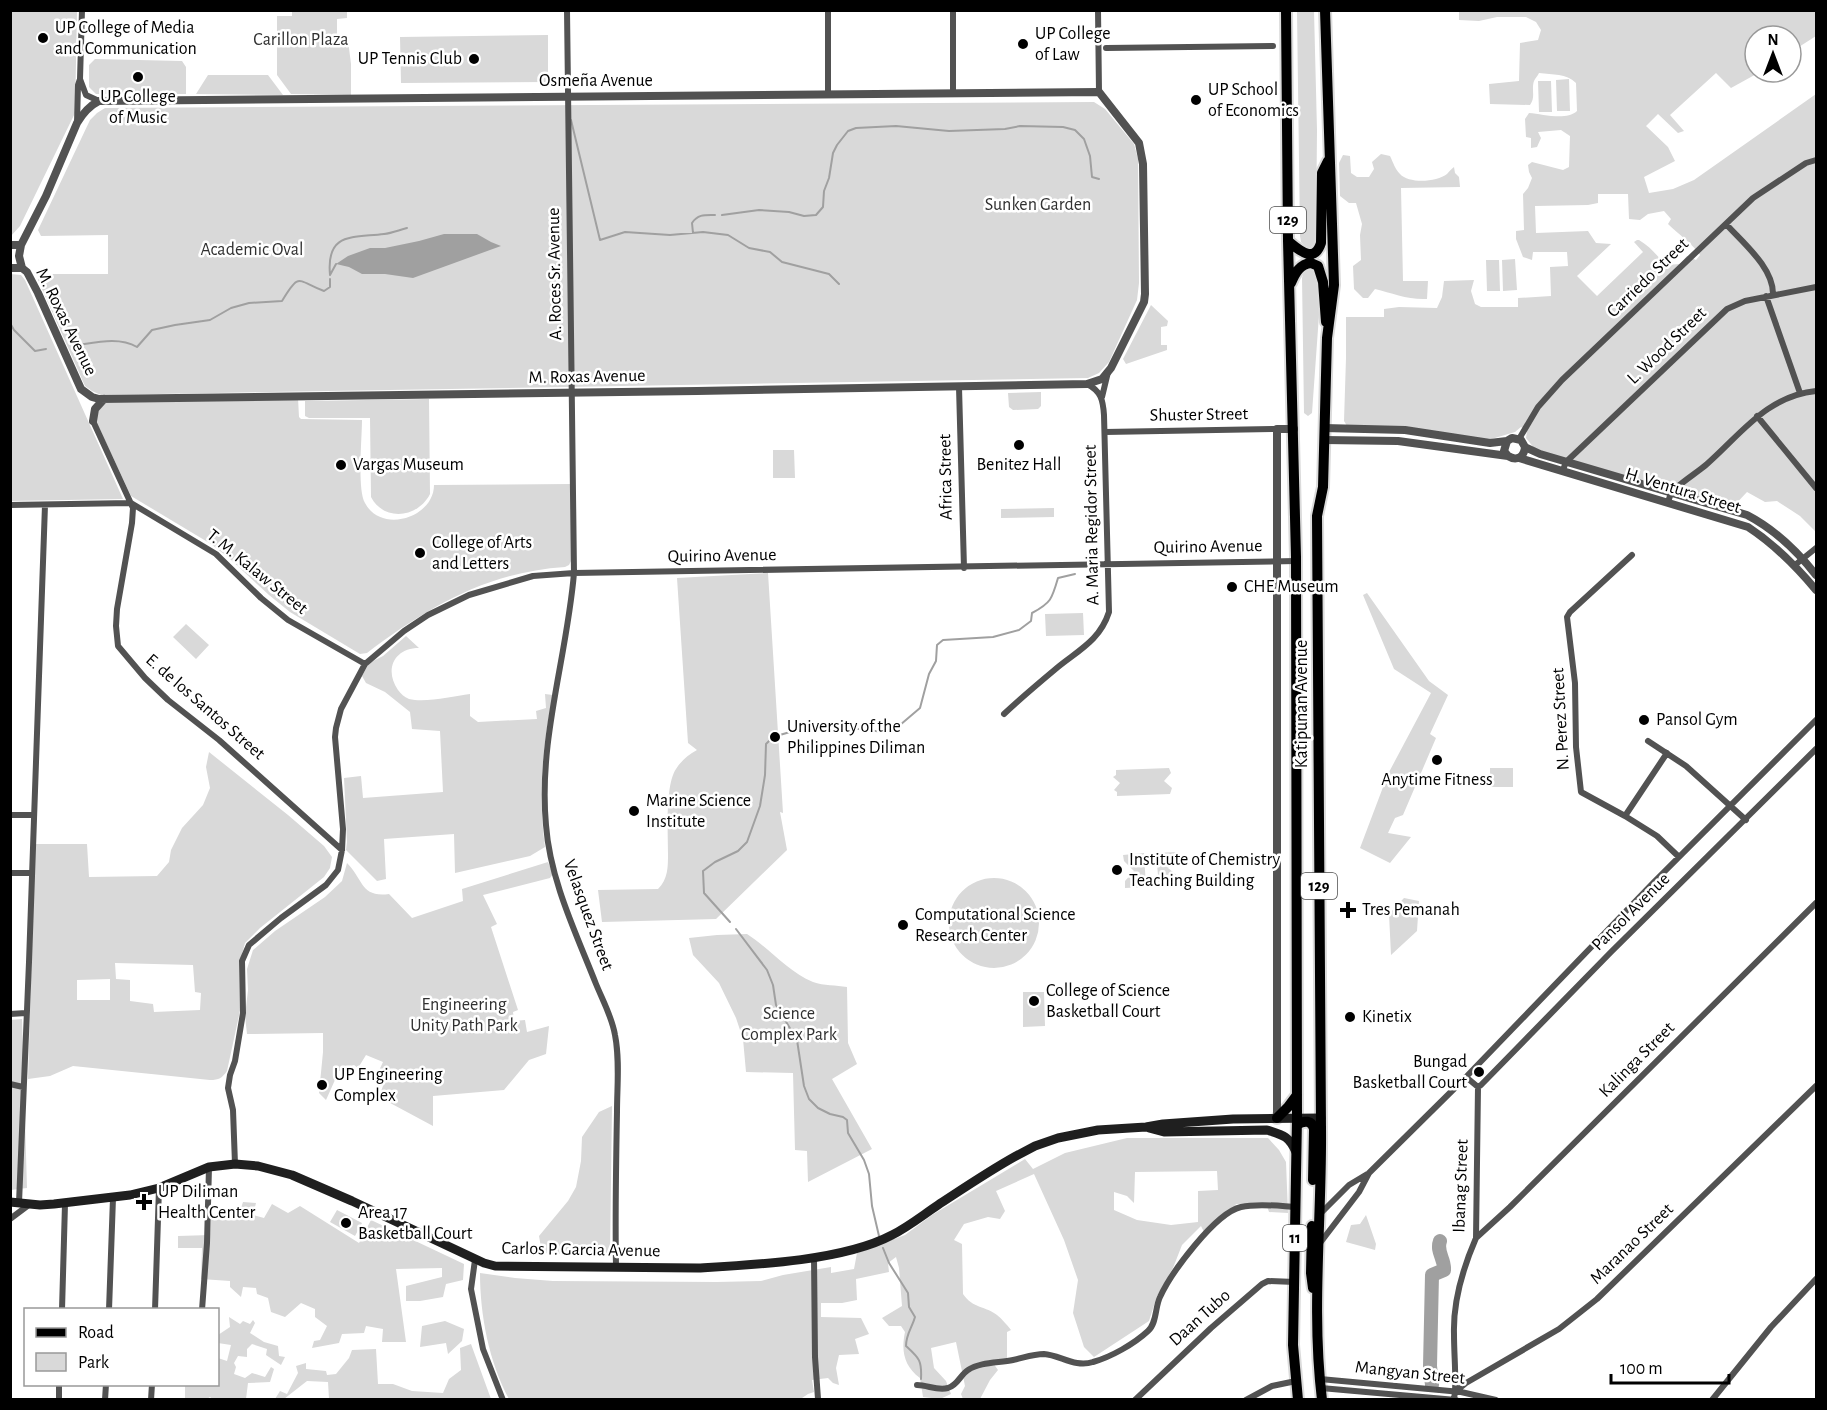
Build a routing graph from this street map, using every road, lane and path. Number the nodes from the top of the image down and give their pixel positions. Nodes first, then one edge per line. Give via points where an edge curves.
1 (82, 10) edge
2 (567, 10) edge
3 (828, 10) edge
4 (953, 10) edge
5 (1098, 10) edge
6 (1286, 10) edge
7 (1325, 10) edge
8 (1273, 46) dead end
9 (1106, 48) dead end
10 (80, 79) junction
11 (1099, 92) junction
12 (953, 93) junction
13 (828, 94) junction
14 (568, 97) junction
15 (99, 101) junction
16 (77, 123) junction
17 (1330, 156) junction
18 (1816, 160) edge
19 (1726, 224) junction
20 (1288, 241) junction
21 (10, 245) edge
22 (21, 245) junction
23 (10, 268) edge
24 (22, 268) junction
25 (1816, 287) edge
26 (1290, 288) junction
27 (1770, 296) junction
28 (1327, 335) junction
29 (1108, 372) junction
30 (1087, 384) junction
31 (959, 387) junction
32 (1816, 391) edge
33 (572, 392) junction
34 (1800, 393) junction
35 (1101, 397) junction
36 (104, 399) junction
37 (1757, 416) junction
38 (93, 421) joint
39 (1324, 428) junction
40 (1277, 429) junction
41 (1294, 429) junction
42 (1105, 432) junction
43 (1519, 439) junction
44 (1324, 440) junction
45 (1507, 441) junction
46 (1525, 447) junction
47 (1508, 456) junction
48 (1519, 458) junction
49 (1565, 466) junction
50 (1816, 488) edge
51 (1671, 494) junction
52 (131, 502) junction
53 (1668, 502) junction
54 (45, 505) junction
55 (10, 506) edge
56 (1816, 548) edge
57 (1632, 555) dead end
58 (1803, 558) junction
59 (1276, 561) junction
60 (1296, 561) junction
61 (1109, 564) junction
62 (1795, 565) junction
63 (964, 568) junction
64 (574, 573) junction
65 (1816, 575) edge
66 (1816, 590) edge
67 (365, 664) junction
68 (1004, 714) dead end
69 (1816, 720) edge
70 (1648, 741) dead end
71 (1816, 749) edge
72 (1667, 753) junction
73 (1297, 765) junction
74 (1318, 765) junction
75 (1731, 805) junction
76 (10, 815) edge
77 (33, 815) junction
78 (1625, 816) junction
79 (1746, 820) junction
80 (342, 850) junction
81 (1679, 857) junction
82 (10, 873) edge
83 (31, 873) junction
84 (1816, 903) edge
85 (1298, 972) junction
86 (1319, 974) junction
87 (26, 1012) junction
88 (10, 1014) edge
89 (1466, 1077) junction
90 (10, 1084) edge
91 (1816, 1086) edge
92 (23, 1087) junction
93 (1478, 1087) junction
94 (1297, 1095) junction
95 (1277, 1118) junction
96 (1321, 1118) junction
97 (1297, 1122) junction
98 (1146, 1127) junction
99 (1297, 1155) junction
100 (235, 1164) junction
101 (209, 1167) junction
102 (1369, 1173) junction
103 (159, 1188) junction
104 (113, 1198) junction
105 (15, 1202) edge
106 (31, 1204) junction
107 (65, 1204) junction
108 (1296, 1207) junction
109 (1319, 1215) junction
110 (10, 1219) edge
111 (1476, 1238) junction
112 (1319, 1245) junction
113 (814, 1257) junction
114 (475, 1260) junction
115 (616, 1266) junction
116 (1816, 1279) edge
117 (1294, 1282) junction
118 (1318, 1303) junction
119 (62, 1308) edge
120 (109, 1308) edge
121 (155, 1308) edge
122 (202, 1308) edge
123 (1296, 1381) junction
124 (917, 1385) dead end
125 (1321, 1389) edge
126 (1455, 1392) junction
127 (818, 1399) edge
128 (1455, 1399) edge
129 (503, 1400) edge
130 (1135, 1400) edge
131 (1246, 1400) edge
132 (1298, 1400) edge
133 (1496, 1400) edge
134 (1712, 1400) edge

1 - 10 street
2 - 14 street, A. Roces Sr. Avenue
3 - 13 street
4 - 12 street
5 - 11 street
6 - 20 main road, Katipunan Avenue / 129
7 - 17 main road, Katipunan Avenue / 129
8 - 9 street
10 - 15 street via 86,95
10 - 16 street
11 - 12 street, Osmeña Avenue
11 - 29 street via 1141,147 1144,302
12 - 13 street, Osmeña Avenue
13 - 14 street, Osmeña Avenue
14 - 15 street, Osmeña Avenue
14 - 33 street, A. Roces Sr. Avenue
15 - 16 street
16 - 22 street
17 - 20 main road via 1322,173 1319,249 1305,254
17 - 28 main road, Katipunan Avenue / 129 via 1334,285
18 - 19 street, Carriedo Street via 1753,198
19 - 27 street via 1765,268 1773,287
19 - 43 street, Carriedo Street via 1562,381 1538,407
20 - 26 main road, Katipunan Avenue / 129
21 - 22 street
22 - 24 street
23 - 24 street
24 - 36 street, M. Roxas Avenue via 39,294 81,389
25 - 27 street, L. Wood Street
26 - 28 main road via 1297,270 1311,263 1318,266
26 - 41 main road, Katipunan Avenue / 129
27 - 34 street
27 - 49 street, L. Wood Street via 1727,309
28 - 39 main road, Katipunan Avenue / 129
29 - 30 street, M. Roxas Avenue
29 - 35 street, A. Maria Regidor Street
30 - 31 street, M. Roxas Avenue
30 - 35 street
31 - 33 street, M. Roxas Avenue
31 - 63 street, Africa Street
32 - 34 street
33 - 36 street, M. Roxas Avenue
33 - 64 street, A. Roces Sr. Avenue
34 - 37 street
35 - 42 street, A. Maria Regidor Street
36 - 38 street via 95,409
37 - 50 street
37 - 51 street
38 - 52 street, E. de los Santos Street
39 - 44 main road, Katipunan Avenue / 129
39 - 45 street via 1389,429 1490,443
40 - 41 street, Shuster Street
40 - 42 street, Shuster Street
40 - 59 street, Katipunan Avenue
41 - 60 main road, Katipunan Avenue / 129
42 - 61 street, A. Maria Regidor Street
43 - 45 street
43 - 46 street
44 - 47 street via 1390,440
44 - 74 main road, Katipunan Avenue / 129 via 1323,487 1317,516
45 - 47 street via 1504,451
46 - 48 street
46 - 49 street, H. Ventura Street
47 - 48 street
48 - 49 street, H. Ventura Street
49 - 51 street, H. Ventura Street
49 - 53 street, H. Ventura Street
51 - 53 street
51 - 58 street, H. Ventura Street via 1747,515
52 - 54 street
52 - 67 street, T. M. Kalaw Street via 216,554 288,620
52 - 80 street, E. de los Santos Street via 133,514 116,626 118,646 168,700 219,740
53 - 62 street, H. Ventura Street via 1748,527
54 - 55 street
54 - 77 street
56 - 58 street
57 - 78 street, N. Perez Street via 1567,617 1575,683 1580,789
58 - 62 street
58 - 65 street, H. Ventura Street
59 - 60 street, Quirino Avenue
59 - 61 street, Quirino Avenue
59 - 95 street, Katipunan Avenue
60 - 73 main road, Katipunan Avenue / 129
61 - 63 street, Quirino Avenue
61 - 68 street, A. Maria Regidor Street via 1109,612 1099,633
62 - 66 street, H. Ventura Street
63 - 64 street, Quirino Avenue
64 - 67 street, Quirino Avenue via 532,576 469,595 428,615
64 - 115 street, Velasquez Street via 547,749 546,826 561,894 616,1041
67 - 80 street, Quirino Avenue via 336,728
69 - 75 street, Pansol Avenue
70 - 72 street
71 - 79 street, Pansol Avenue
72 - 75 street
72 - 78 street
73 - 74 main road
73 - 85 main road, Katipunan Avenue / 129
74 - 86 main road, Katipunan Avenue / 129
75 - 79 street
75 - 81 street, Pansol Avenue
76 - 77 street
77 - 83 street
78 - 81 street, N. Perez Street via 1657,836
79 - 93 street, Pansol Avenue
80 - 100 street, Quirino Avenue via 333,878 255,939 242,961 243,1013 228,1088
81 - 89 street, Pansol Avenue
82 - 83 street
83 - 87 street
84 - 111 street, Kalinga Street
85 - 86 main road
85 - 94 main road, Katipunan Avenue / 129
86 - 96 main road, Katipunan Avenue / 129
87 - 88 street
87 - 92 street
89 - 93 street
89 - 102 street, Pansol Avenue
90 - 92 street
91 - 126 street, Maranao Street via 1597,1299 1559,1329
92 - 105 street
93 - 111 street, Ibanag Street
94 - 95 main road
94 - 97 main road, Katipunan Avenue / 129
95 - 97 main road, Carlos P. Garcia Avenue
95 - 98 main road, Carlos P. Garcia Avenue
96 - 97 main road, Carlos P. Garcia Avenue
96 - 109 main road, Katipunan Avenue / 11
97 - 99 main road, Katipunan Avenue / 11
97 - 118 main road via 1310,1122 1314,1129 1311,1273
98 - 99 main road, Carlos P. Garcia Avenue via 1164,1132 1267,1130 1291,1141
98 - 113 main road, Carlos P. Garcia Avenue via 1071,1134 1035,1146 892,1235 852,1250
99 - 108 main road, Katipunan Avenue / 11
100 - 101 main road, Carlos P. Garcia Avenue
100 - 114 main road, Carlos P. Garcia Avenue via 292,1174
101 - 103 main road, Carlos P. Garcia Avenue
101 - 122 street
102 - 109 street, Pansol Avenue via 1349,1185
102 - 112 street, Pansol Avenue
103 - 104 main road, Carlos P. Garcia Avenue
103 - 121 street
104 - 107 main road, Carlos P. Garcia Avenue
104 - 120 street
105 - 106 main road, Carlos P. Garcia Avenue
106 - 107 main road, Carlos P. Garcia Avenue
106 - 110 street
107 - 119 street
108 - 117 main road, Katipunan Avenue / 11
108 - 124 street via 1239,1207 1223,1217 1168,1282 1149,1330 1124,1348 1085,1364 1046,1354 1034,1355 969,1369 950,1388
109 - 112 main road, Katipunan Avenue / 11
111 - 126 street, Ibanag Street via 1459,1286 1453,1332
112 - 118 main road, Katipunan Avenue / 11
113 - 115 main road, Carlos P. Garcia Avenue via 728,1266
113 - 127 street
114 - 115 main road, Carlos P. Garcia Avenue via 495,1266
114 - 129 street via 471,1289 483,1348
116 - 134 street
117 - 123 main road, Katipunan Avenue / 11
117 - 130 street, Daan Tubo via 1262,1284
118 - 125 main road, Katipunan Avenue / 11
123 - 131 street via 1272,1386
123 - 132 main road, Katipunan Avenue / 11
125 - 126 street, Mangyan Street
125 - 128 street, Mangyan Street
126 - 128 street
126 - 133 street, Mangyan Street

